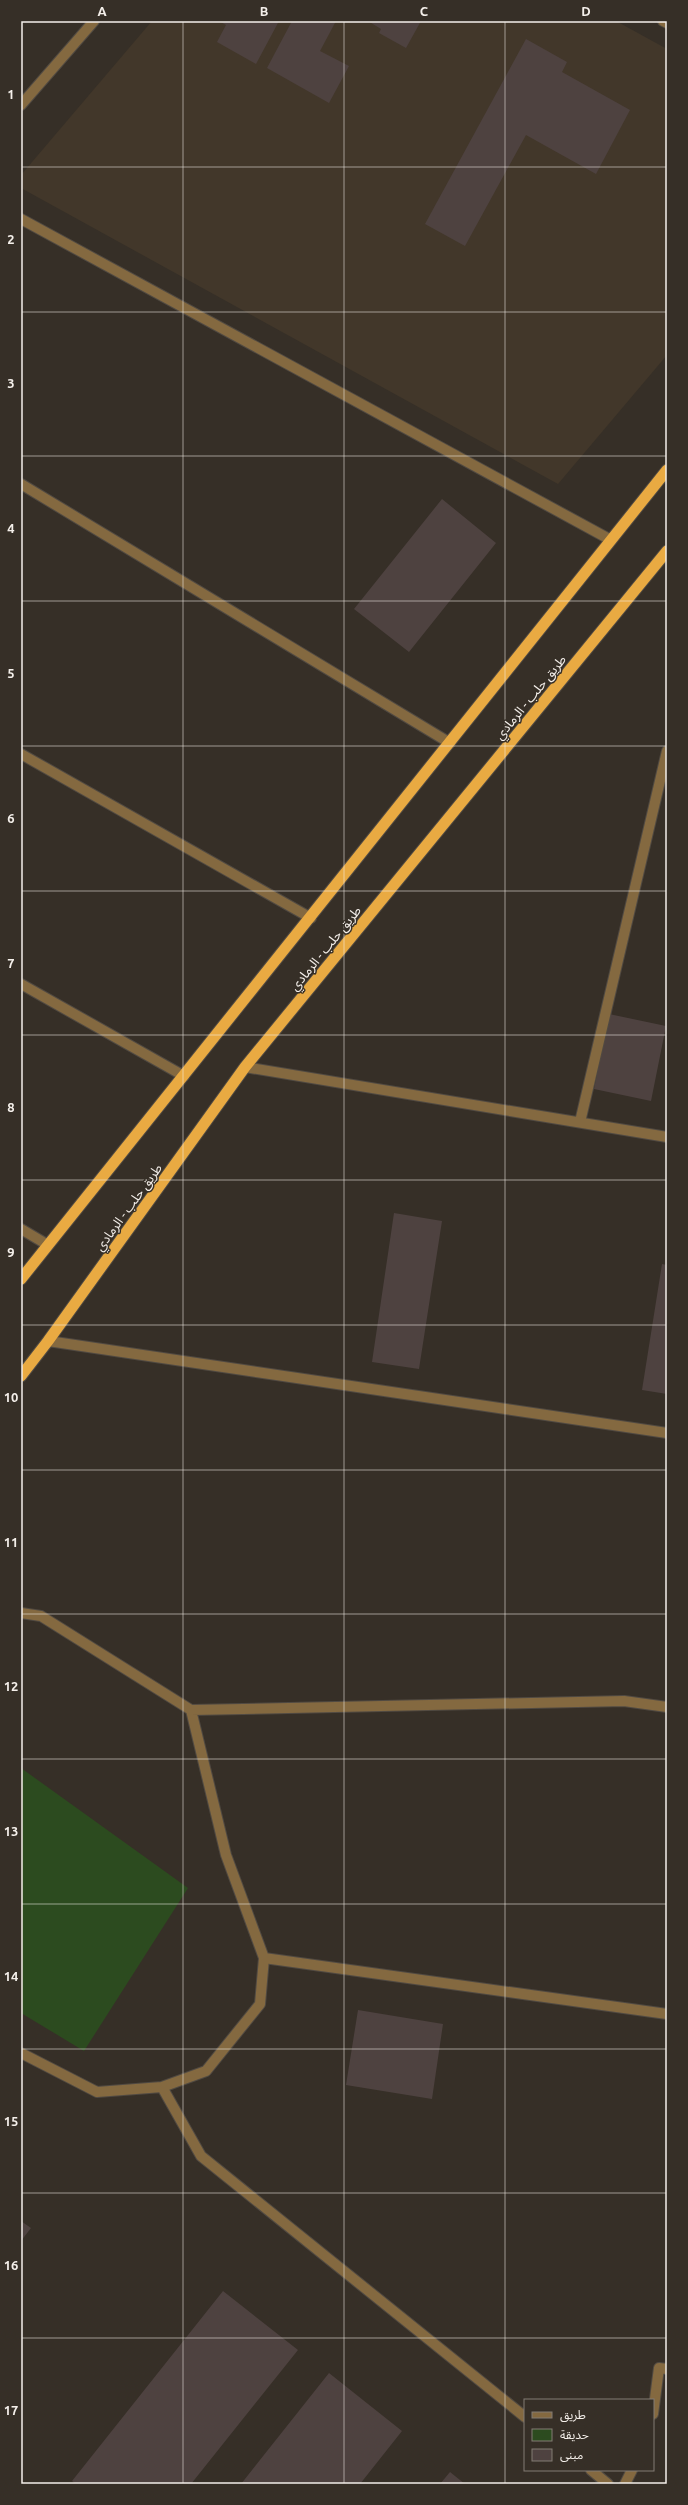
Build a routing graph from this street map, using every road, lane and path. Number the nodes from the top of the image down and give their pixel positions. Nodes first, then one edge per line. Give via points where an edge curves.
1 (94, 21) edge
2 (664, 21) edge
3 (667, 23) edge
4 (21, 105) edge
5 (21, 219) edge
6 (667, 470) edge
7 (21, 484) edge
8 (610, 540) junction
9 (667, 551) edge
10 (450, 743) junction
11 (667, 751) edge
12 (21, 754) edge
13 (311, 918) junction
14 (21, 984) edge
15 (246, 1068) junction
16 (184, 1076) junction
17 (580, 1122) junction
18 (667, 1137) edge
19 (21, 1229) edge
20 (48, 1245) junction
21 (21, 1279) edge
22 (48, 1342) junction
23 (21, 1376) edge
24 (667, 1433) edge
25 (21, 1613) edge
26 (667, 1707) edge
27 (191, 1710) junction
28 (264, 1958) junction
29 (667, 2014) edge
30 (21, 2054) edge
31 (162, 2087) junction
32 (667, 2369) edge
33 (654, 2407) edge
34 (524, 2416) edge
35 (592, 2471) edge
36 (632, 2471) edge
37 (608, 2484) edge
38 (625, 2484) edge

1 - 4 street
2 - 3 street
5 - 8 street
6 - 8 highway
7 - 10 street
8 - 10 highway
9 - 15 highway, طريق حلب - الرمادي
10 - 13 highway
11 - 17 street
12 - 13 street
13 - 16 highway
14 - 16 street
15 - 17 street
15 - 22 highway, طريق حلب - الرمادي
16 - 20 highway
17 - 18 street
19 - 20 street
20 - 21 highway
22 - 23 highway, طريق حلب - الرمادي
22 - 24 street
25 - 27 street via 41,1616
26 - 27 street via 624,1701
27 - 28 street via 226,1855
28 - 29 street
28 - 31 street via 260,2004 206,2071
30 - 31 street via 97,2092
31 - 34 street via 201,2156
32 - 33 street via 660,2368
35 - 37 street
36 - 38 street

